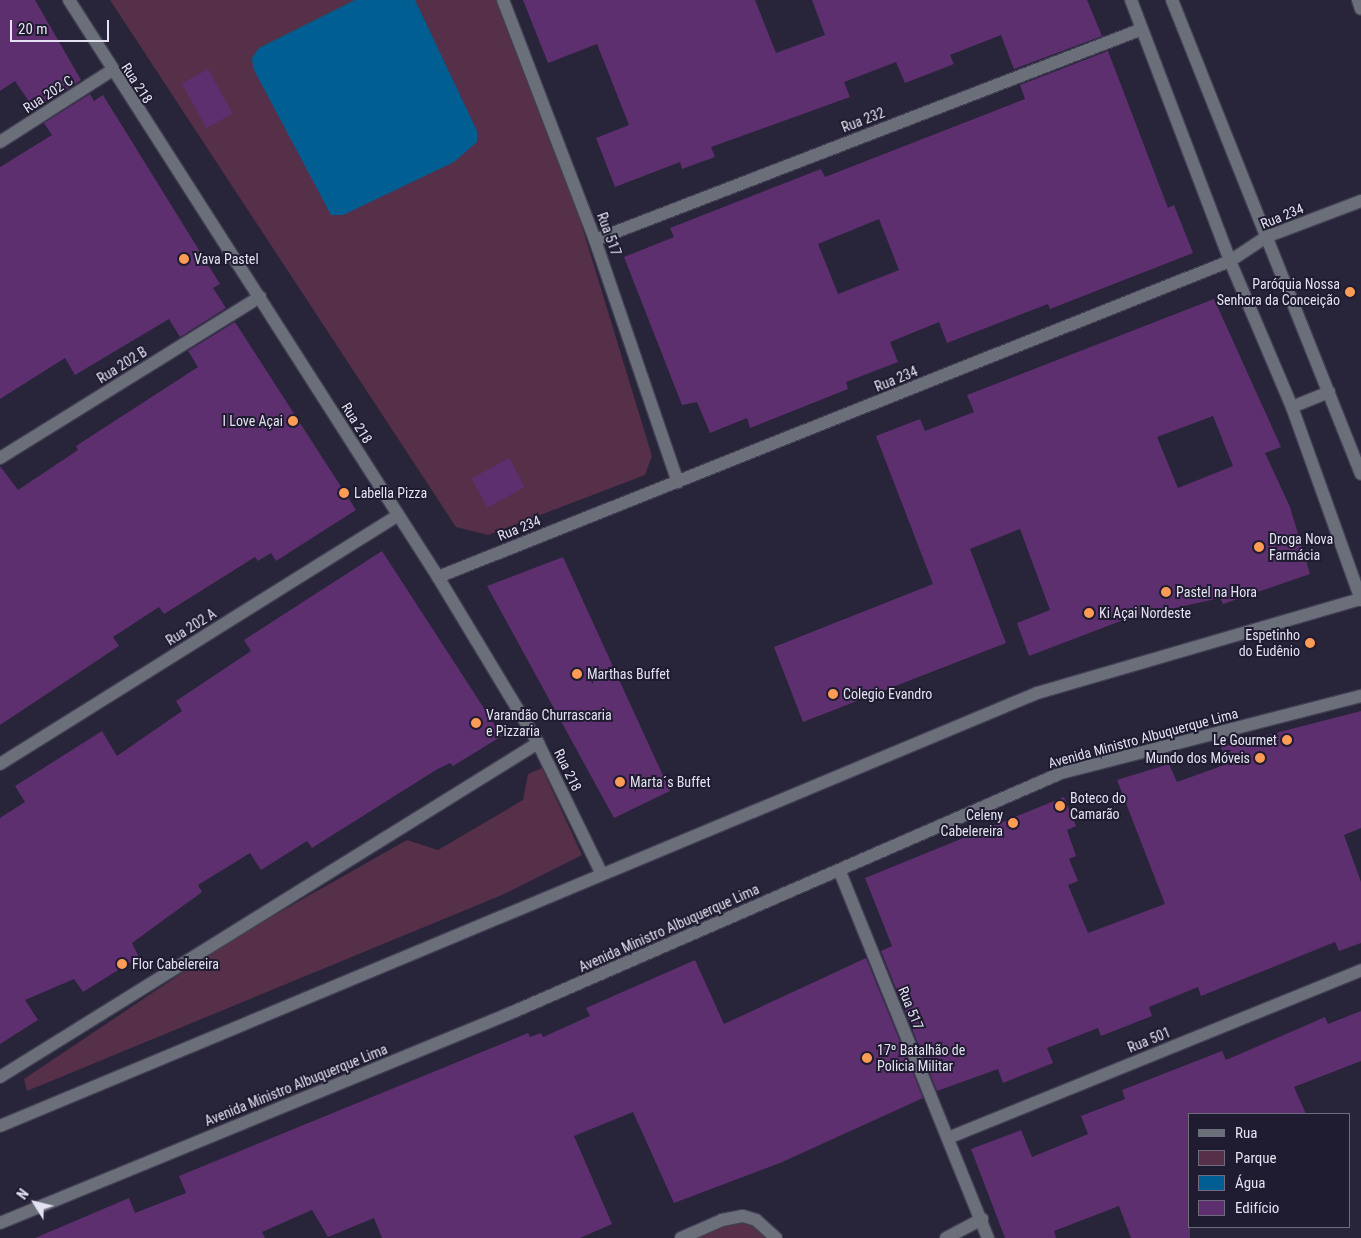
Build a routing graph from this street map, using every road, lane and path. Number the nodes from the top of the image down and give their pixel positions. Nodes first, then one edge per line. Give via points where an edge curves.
1 (69, 0) edge
2 (503, 0) edge
3 (1131, 0) edge
4 (1172, 0) edge
5 (1358, 0) edge
6 (1361, 9) edge
7 (1142, 29) junction
8 (111, 71) junction
9 (0, 142) edge
10 (1361, 201) edge
11 (1266, 237) junction
12 (595, 240) junction
13 (1230, 261) junction
14 (260, 297) junction
15 (1329, 392) junction
16 (1292, 407) junction
17 (0, 458) edge
18 (1361, 474) edge
19 (678, 482) junction
20 (398, 515) junction
21 (438, 577) junction
22 (1361, 599) edge
23 (1361, 696) edge
24 (538, 743) junction
25 (0, 764) edge
26 (601, 872) junction
27 (840, 872) junction
28 (1361, 970) edge
29 (0, 1077) edge
30 (0, 1126) edge
31 (948, 1138) junction
32 (982, 1219) junction
33 (0, 1223) edge
34 (681, 1238) edge
35 (776, 1238) edge
36 (946, 1238) edge
37 (988, 1238) edge

1 - 8 street, Rua 218
2 - 12 street, Rua 517
3 - 7 street
4 - 11 street
5 - 6 street
7 - 12 street, Rua 232
7 - 13 street
8 - 9 street, Rua 202 C
8 - 14 street, Rua 218
10 - 11 street, Rua 234
11 - 13 street, Rua 234
11 - 15 street
12 - 19 street, Rua 517
13 - 16 street
13 - 19 street, Rua 234
14 - 17 street, Rua 202 B
14 - 20 street, Rua 218
15 - 16 street
15 - 18 street
16 - 22 street
19 - 21 street, Rua 234
20 - 21 street, Rua 218
20 - 25 street, Rua 202 A
21 - 24 street, Rua 218
22 - 26 street via 1037,694
23 - 27 street, Avenida Ministro Albuquerque Lima via 1061,774
24 - 26 street, Rua 218
24 - 29 street
26 - 30 street
27 - 31 street, Rua 517
27 - 33 street, Avenida Ministro Albuquerque Lima via 807,882 513,1012
28 - 31 street, Rua 501
31 - 32 street, Rua 517
32 - 36 street
32 - 37 street, Rua 517
34 - 35 street via 722,1220 743,1216 756,1220

